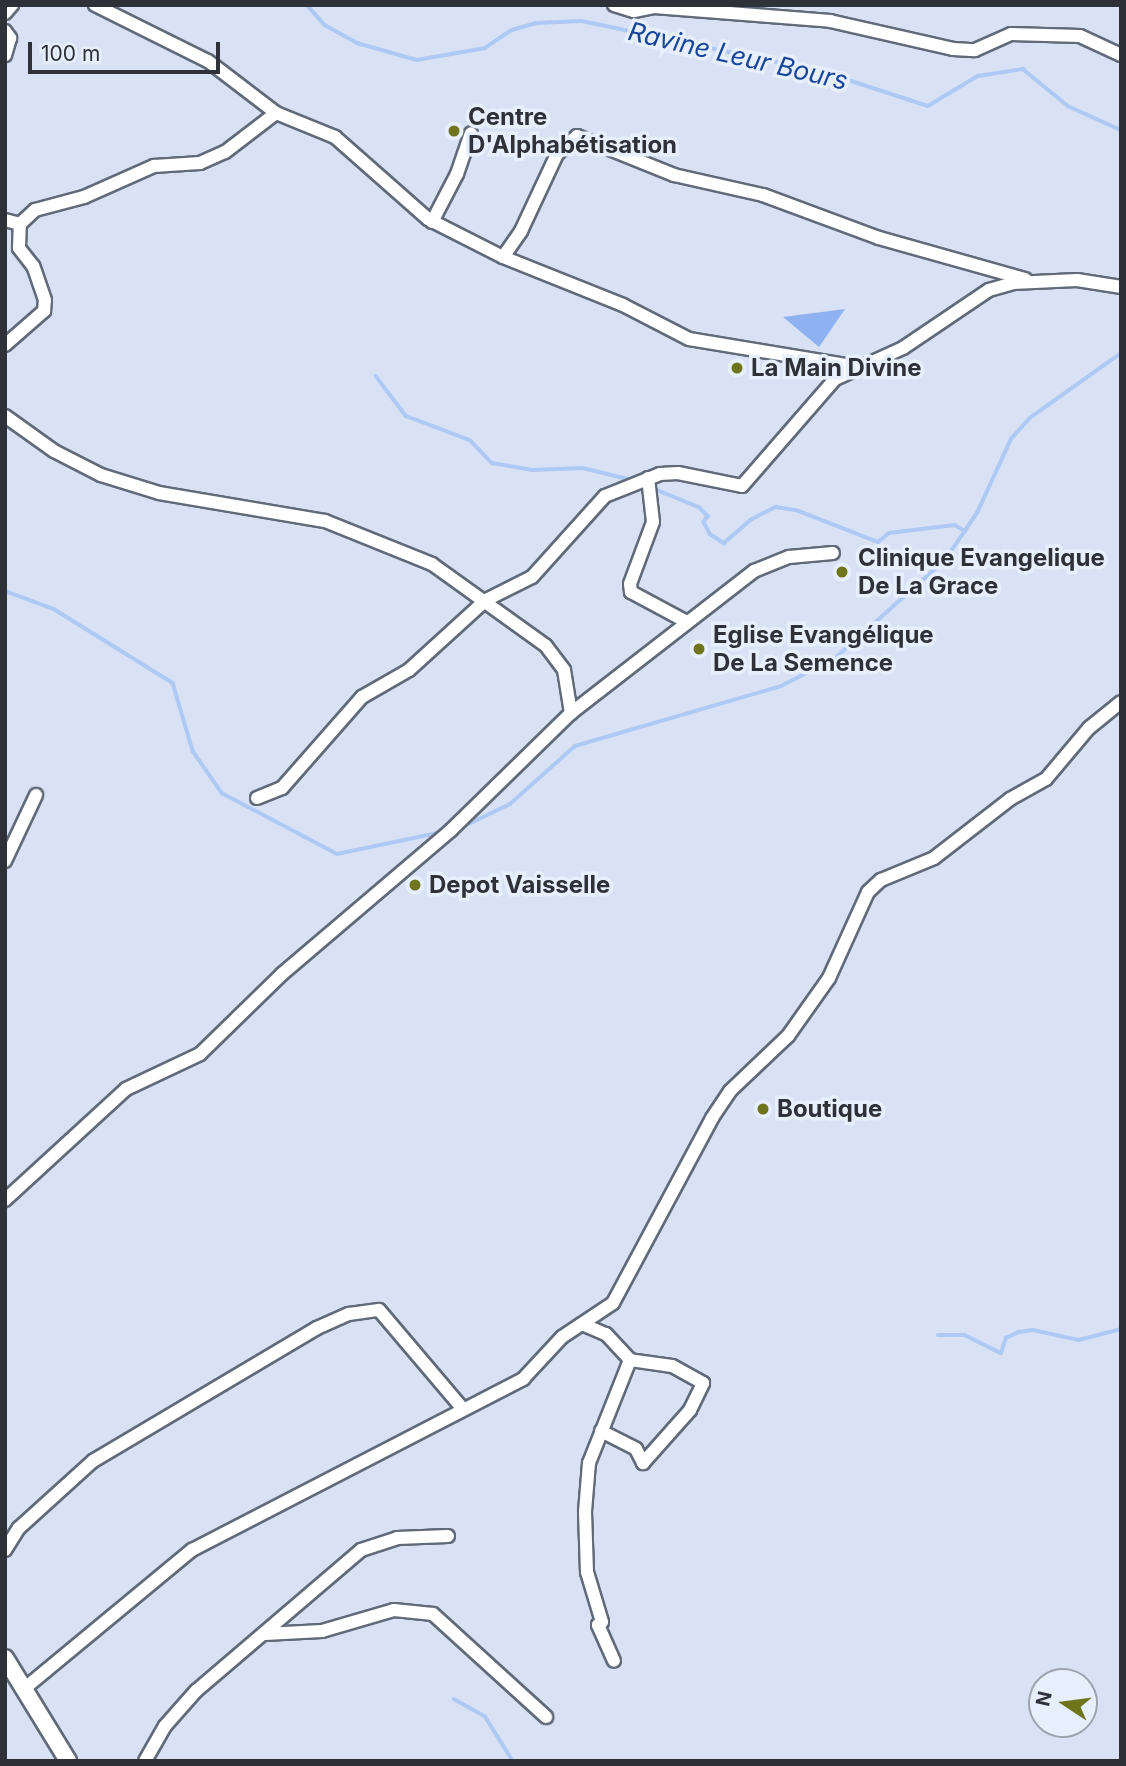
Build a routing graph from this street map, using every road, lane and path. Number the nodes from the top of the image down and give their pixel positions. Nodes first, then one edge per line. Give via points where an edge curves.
1 (12, 5) edge
2 (95, 5) edge
3 (614, 5) edge
4 (5, 13) edge
5 (5, 31) edge
6 (1121, 55) edge
7 (5, 58) edge
8 (276, 113) junction
9 (471, 133) dead end
10 (5, 220) edge
11 (432, 222) junction
12 (20, 224) junction
13 (503, 257) junction
14 (1035, 282) junction
15 (1121, 287) edge
16 (5, 345) edge
17 (858, 367) junction
18 (5, 416) edge
19 (650, 487) junction
20 (833, 553) dead end
21 (486, 600) junction
22 (687, 622) junction
23 (1121, 702) edge
24 (571, 713) junction
25 (36, 795) dead end
26 (257, 798) dead end
27 (5, 861) edge
28 (5, 1200) edge
29 (582, 1324) junction
30 (630, 1360) junction
31 (462, 1408) junction
32 (601, 1431) junction
33 (448, 1536) dead end
34 (5, 1550) edge
35 (265, 1634) junction
36 (5, 1658) edge
37 (614, 1661) dead end
38 (25, 1688) junction
39 (546, 1717) dead end
40 (63, 1759) edge
41 (145, 1761) edge

1 - 4 street
2 - 8 street via 208,61
3 - 6 street via 634,10 648,6 830,21 953,49 975,50 1011,34 1080,36
5 - 7 street via 10,38
8 - 11 street via 335,136
8 - 12 street via 225,152 200,163 154,166 84,197 35,210
9 - 11 street via 462,148 457,174
10 - 12 street
11 - 13 street
12 - 16 street via 19,248 33,266 45,300 44,311
13 - 14 street via 521,231 557,154 577,136 674,174 763,195 878,237
13 - 17 street via 622,305 689,339
14 - 15 street via 1077,280
14 - 17 street via 989,290 903,348
17 - 19 street via 823,388 742,486 678,472
18 - 21 street via 54,452 101,475 159,493 271,509 358,531 432,564
19 - 21 street via 605,496 532,577
19 - 22 street via 651,531 632,576 631,592
20 - 22 street via 789,557 762,567
21 - 24 street via 560,663
21 - 26 street via 409,670 362,696 282,788
22 - 24 street
23 - 29 street via 1090,728 1046,779 1010,799 934,858 881,880 868,892 829,978 788,1036 730,1091 620,1294
24 - 28 street via 451,830 282,974 200,1054 126,1089
25 - 27 street
29 - 30 street via 606,1334
29 - 31 street via 562,1337 523,1379
30 - 32 street
30 - 32 street via 672,1366 703,1382 690,1410 643,1463 636,1450
31 - 34 street via 380,1310 349,1314 317,1328 93,1461 19,1528
31 - 38 street via 192,1550
32 - 37 street via 589,1463 584,1538 587,1572 602,1622 598,1625
33 - 35 street via 397,1538 361,1550
35 - 39 street via 322,1631 394,1610 433,1614
35 - 41 street via 235,1655 181,1706
36 - 38 street
38 - 40 street

